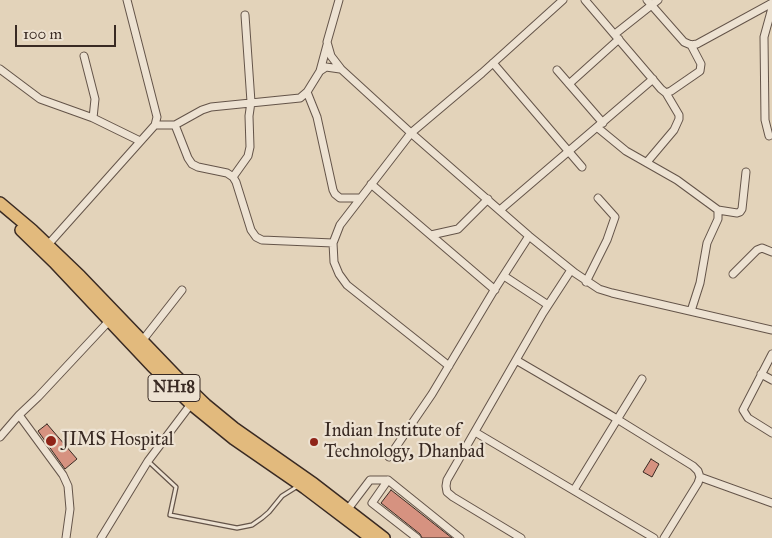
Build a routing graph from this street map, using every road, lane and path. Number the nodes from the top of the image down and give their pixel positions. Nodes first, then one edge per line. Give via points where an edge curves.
1 (127, 0) edge
2 (339, 0) edge
3 (563, 0) edge
4 (585, 0) edge
5 (658, 0) edge
6 (649, 3) edge
7 (772, 3) edge
8 (772, 10) edge
9 (245, 15) dead end
10 (617, 37) junction
11 (327, 42) junction
12 (690, 45) junction
13 (84, 56) dead end
14 (493, 63) junction
15 (0, 69) edge
16 (340, 69) junction
17 (557, 70) dead end
18 (320, 71) junction
19 (653, 79) junction
20 (569, 84) junction
21 (307, 92) junction
22 (666, 92) junction
23 (251, 102) junction
24 (93, 118) junction
25 (155, 125) junction
26 (175, 125) junction
27 (600, 125) junction
28 (411, 133) junction
29 (769, 136) dead end
30 (140, 142) junction
31 (570, 152) junction
32 (647, 162) junction
33 (582, 167) dead end
34 (746, 172) dead end
35 (233, 177) junction
36 (371, 184) junction
37 (360, 198) junction
38 (598, 198) dead end
39 (488, 199) junction
40 (0, 203) edge
41 (0, 210) edge
42 (500, 210) junction
43 (718, 210) junction
44 (431, 235) junction
45 (529, 236) junction
46 (333, 243) junction
47 (45, 248) junction
48 (772, 252) edge
49 (571, 270) junction
50 (733, 274) dead end
51 (504, 276) junction
52 (586, 282) junction
53 (182, 290) dead end
54 (494, 290) junction
55 (548, 306) junction
56 (691, 311) junction
57 (110, 320) junction
58 (772, 330) edge
59 (142, 341) junction
60 (772, 354) edge
61 (516, 360) junction
62 (449, 366) junction
63 (761, 374) junction
64 (642, 379) dead end
65 (772, 380) edge
66 (191, 404) junction
67 (19, 415) junction
68 (617, 419) junction
69 (474, 432) junction
70 (772, 433) edge
71 (0, 437) edge
72 (389, 457) dead end
73 (148, 461) junction
74 (700, 476) junction
75 (388, 480) junction
76 (301, 485) junction
77 (574, 490) junction
78 (772, 503) edge
79 (348, 509) junction
80 (66, 538) edge
81 (101, 538) edge
82 (371, 538) edge
83 (384, 538) edge
84 (417, 538) edge
85 (460, 538) edge
86 (521, 538) edge
87 (654, 538) edge
88 (664, 538) edge

1 - 25 street via 156,117
2 - 11 street
3 - 14 street
4 - 10 street
5 - 6 street
6 - 10 street
6 - 12 street
7 - 12 street
8 - 29 street via 764,37
9 - 23 street
10 - 19 street
10 - 20 street
11 - 16 street
11 - 18 street
12 - 22 street via 701,64 700,71
13 - 24 street via 95,99
14 - 28 street
14 - 31 street
15 - 24 street via 40,99
16 - 18 street via 326,67
16 - 28 street
17 - 20 street
18 - 21 street
19 - 22 street
19 - 27 street
20 - 27 street
21 - 23 street via 296,99
21 - 37 street via 317,117 335,194 340,198
22 - 32 street via 679,119 674,130
23 - 26 street via 202,110
23 - 35 street via 248,156
24 - 30 street
25 - 26 street
25 - 30 street
26 - 35 street via 192,164
27 - 31 street
27 - 32 street via 626,151
28 - 36 street
28 - 39 street
30 - 47 street
31 - 33 street
31 - 42 street
32 - 43 street
34 - 43 street via 740,212
35 - 46 street via 256,237 262,240
36 - 37 street
36 - 44 street
37 - 46 street via 340,225
38 - 52 street via 615,217
39 - 42 street
39 - 44 street via 458,228
40 - 47 highway, NH18
41 - 47 highway, NH18
42 - 45 street
43 - 56 street
44 - 54 street
45 - 49 street
45 - 51 street
46 - 62 street via 334,262 347,285
47 - 57 highway, NH18
47 - 59 highway, NH18
48 - 50 street via 762,248 757,250
49 - 52 street
49 - 55 street
51 - 54 street
51 - 55 street
52 - 56 street via 612,293
53 - 59 street
54 - 62 street
55 - 61 street
56 - 58 street
57 - 66 highway, NH18
57 - 67 street
59 - 79 highway, NH18 via 218,415
60 - 63 street
61 - 68 street
61 - 69 street
62 - 72 street
63 - 65 street
63 - 70 street via 743,410 748,418
64 - 68 street
66 - 73 street
66 - 76 highway, NH18 via 234,439
67 - 71 street
67 - 80 street via 68,486 70,509
68 - 74 street via 693,466
68 - 77 street
69 - 77 street
69 - 86 street via 447,480 447,492 468,508
73 - 76 lane via 176,487 170,514 237,528 252,525 269,512 287,491
73 - 81 street
74 - 78 street
74 - 88 street
75 - 79 street via 370,480
75 - 84 street via 372,503
75 - 85 street
76 - 82 highway, NH18
77 - 87 street
79 - 83 highway, NH18

